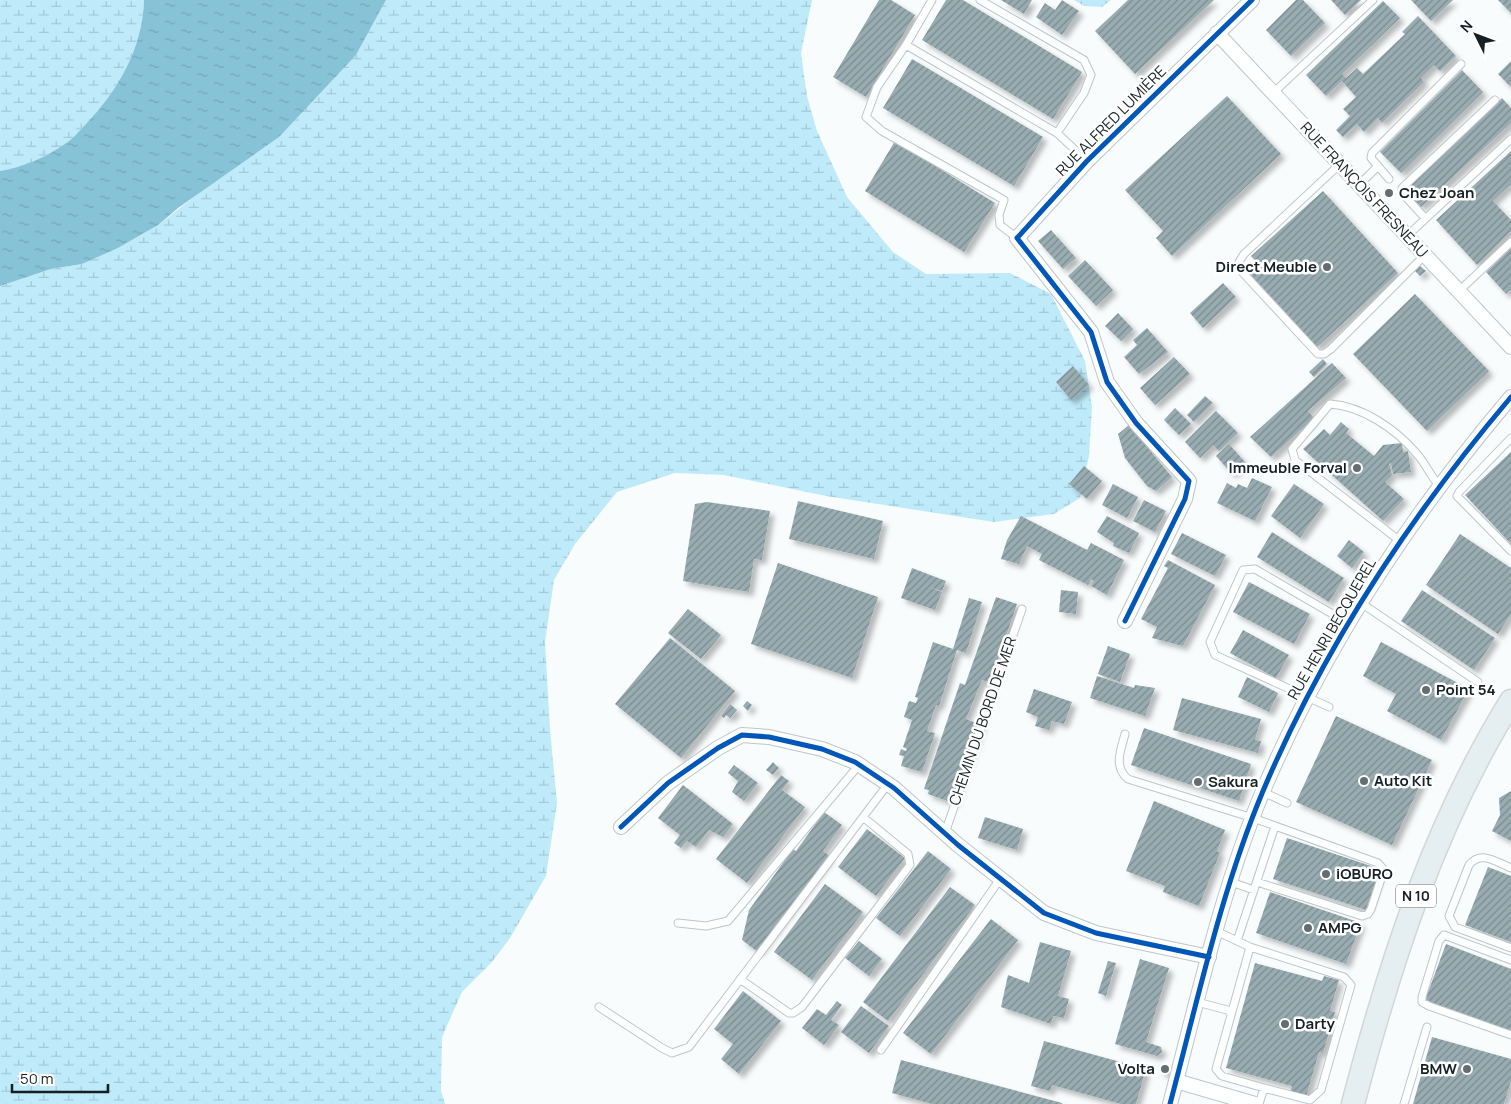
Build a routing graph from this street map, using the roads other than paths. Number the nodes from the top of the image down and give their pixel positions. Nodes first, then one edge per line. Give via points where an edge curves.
1 (932, 0) edge
2 (980, 0) edge
3 (1252, 0) edge
4 (1373, 0) edge
5 (1217, 33) junction
6 (906, 45) junction
7 (1461, 64) dead end
8 (1274, 93) junction
9 (1495, 100) dead end
10 (1057, 133) junction
11 (1511, 139) edge
12 (1087, 161) junction
13 (1340, 164) junction
14 (1378, 166) junction
15 (1389, 179) dead end
16 (1359, 185) junction
17 (1425, 218) junction
18 (1407, 236) junction
19 (1017, 238) junction
20 (1511, 242) edge
21 (1425, 255) junction
22 (1459, 291) junction
23 (1511, 347) edge
24 (1511, 397) edge
25 (1511, 438) edge
26 (1438, 486) junction
27 (1400, 541) junction
28 (1511, 550) edge
29 (1361, 603) junction
30 (1022, 609) dead end
31 (1125, 621) dead end
32 (1348, 623) junction
33 (1478, 682) dead end
34 (1306, 696) junction
35 (1511, 701) edge
36 (1329, 707) dead end
37 (1511, 726) edge
38 (1125, 734) dead end
39 (859, 765) junction
40 (888, 784) junction
41 (1263, 792) junction
42 (1287, 804) dead end
43 (863, 817) junction
44 (1253, 818) junction
45 (1275, 826) junction
46 (621, 827) dead end
47 (945, 833) junction
48 (1511, 868) edge
49 (1000, 879) junction
50 (1230, 882) junction
51 (1257, 882) junction
52 (1254, 890) junction
53 (678, 923) dead end
54 (1216, 932) junction
55 (1237, 941) junction
56 (1250, 947) junction
57 (1511, 948) edge
58 (1209, 957) junction
59 (1511, 960) edge
60 (740, 979) junction
61 (1197, 1002) junction
62 (599, 1007) dead end
63 (1231, 1011) junction
64 (1427, 1027) dead end
65 (1511, 1035) edge
66 (881, 1050) dead end
67 (1176, 1081) junction
68 (1359, 1081) junction
69 (1264, 1088) junction
70 (1170, 1104) edge
71 (1255, 1104) edge
72 (1259, 1104) edge
73 (1339, 1104) edge
74 (1353, 1104) edge
75 (1368, 1104) edge
76 (1404, 1104) edge

1 - 6 lane
2 - 10 lane via 1084,60 1091,75 1084,93
3 - 5 street, RUE ALFRED LUMIÈRE
4 - 8 lane
5 - 8 street, RUE FRANÇOIS FRESNEAU
5 - 12 street, RUE ALFRED LUMIÈRE
6 - 10 lane
6 - 19 lane via 878,87 866,117 882,131 1004,200 999,215 1000,225
7 - 14 lane via 1372,153 1371,158
8 - 13 street, RUE FRANÇOIS FRESNEAU
9 - 17 lane via 1402,188 1402,193
10 - 12 lane
11 - 17 lane
12 - 19 street, RUE ALFRED LUMIÈRE
13 - 16 street, RUE FRANÇOIS FRESNEAU
13 - 21 lane via 1239,262 1243,273 1318,354 1331,349
14 - 15 lane
14 - 16 lane
16 - 18 street, RUE FRANÇOIS FRESNEAU
17 - 18 lane
18 - 21 street, RUE FRANÇOIS FRESNEAU
19 - 31 street via 1091,332 1107,382 1136,423 1189,481 1185,499
20 - 22 lane
21 - 22 street, RUE FRANÇOIS FRESNEAU
22 - 23 street, RUE FRANÇOIS FRESNEAU
24 - 26 street, RUE HENRI BECQUEREL
25 - 28 lane via 1457,496
26 - 27 street, RUE HENRI BECQUEREL
26 - 27 lane via 1418,454 1405,441 1373,418 1347,405 1330,404 1292,448 1295,460
27 - 29 street, RUE HENRI BECQUEREL
29 - 32 street, RUE HENRI BECQUEREL
29 - 33 lane
30 - 47 lane, CHEMIN DU BORD DE MER
32 - 34 street, RUE HENRI BECQUEREL
32 - 34 lane via 1255,569 1243,570 1210,642 1215,655
34 - 36 lane
34 - 41 street, RUE HENRI BECQUEREL
35 - 68 main road, N 10 via 1478,757 1437,841 1397,952
37 - 75 main road, N 10 via 1464,813 1425,907
38 - 44 lane via 1118,758 1128,779
39 - 40 street
39 - 46 street via 822,749 769,737 742,735 668,782
39 - 53 lane via 728,922 706,926
40 - 43 lane
40 - 47 street
41 - 42 lane
41 - 44 street, RUE HENRI BECQUEREL
43 - 60 lane
43 - 60 lane via 908,854 910,865 802,1007 789,1013
44 - 45 lane
44 - 50 street, RUE HENRI BECQUEREL
45 - 51 lane
45 - 51 lane via 1378,863 1384,870 1371,909 1362,916
47 - 49 street
48 - 57 lane via 1485,857 1473,860 1449,916 1455,927
49 - 58 street via 1044,913 1096,933
49 - 66 lane
50 - 52 lane
50 - 54 street, RUE HENRI BECQUEREL
51 - 52 lane
52 - 55 lane
54 - 55 lane
54 - 58 street, RUE HENRI BECQUEREL
55 - 56 lane
56 - 63 lane
56 - 69 lane via 1344,977 1350,985 1321,1090 1310,1100
58 - 61 street, RUE HENRI BECQUEREL
59 - 65 lane via 1444,935 1439,941 1422,997 1422,1002 1429,1006
60 - 62 lane via 690,1047 672,1053
61 - 63 lane
61 - 67 street, RUE HENRI BECQUEREL
63 - 69 lane via 1216,1070 1222,1076
64 - 76 lane
67 - 70 street, RUE HENRI BECQUEREL
67 - 71 street
68 - 73 main road
68 - 74 main road, N 10
69 - 72 lane

